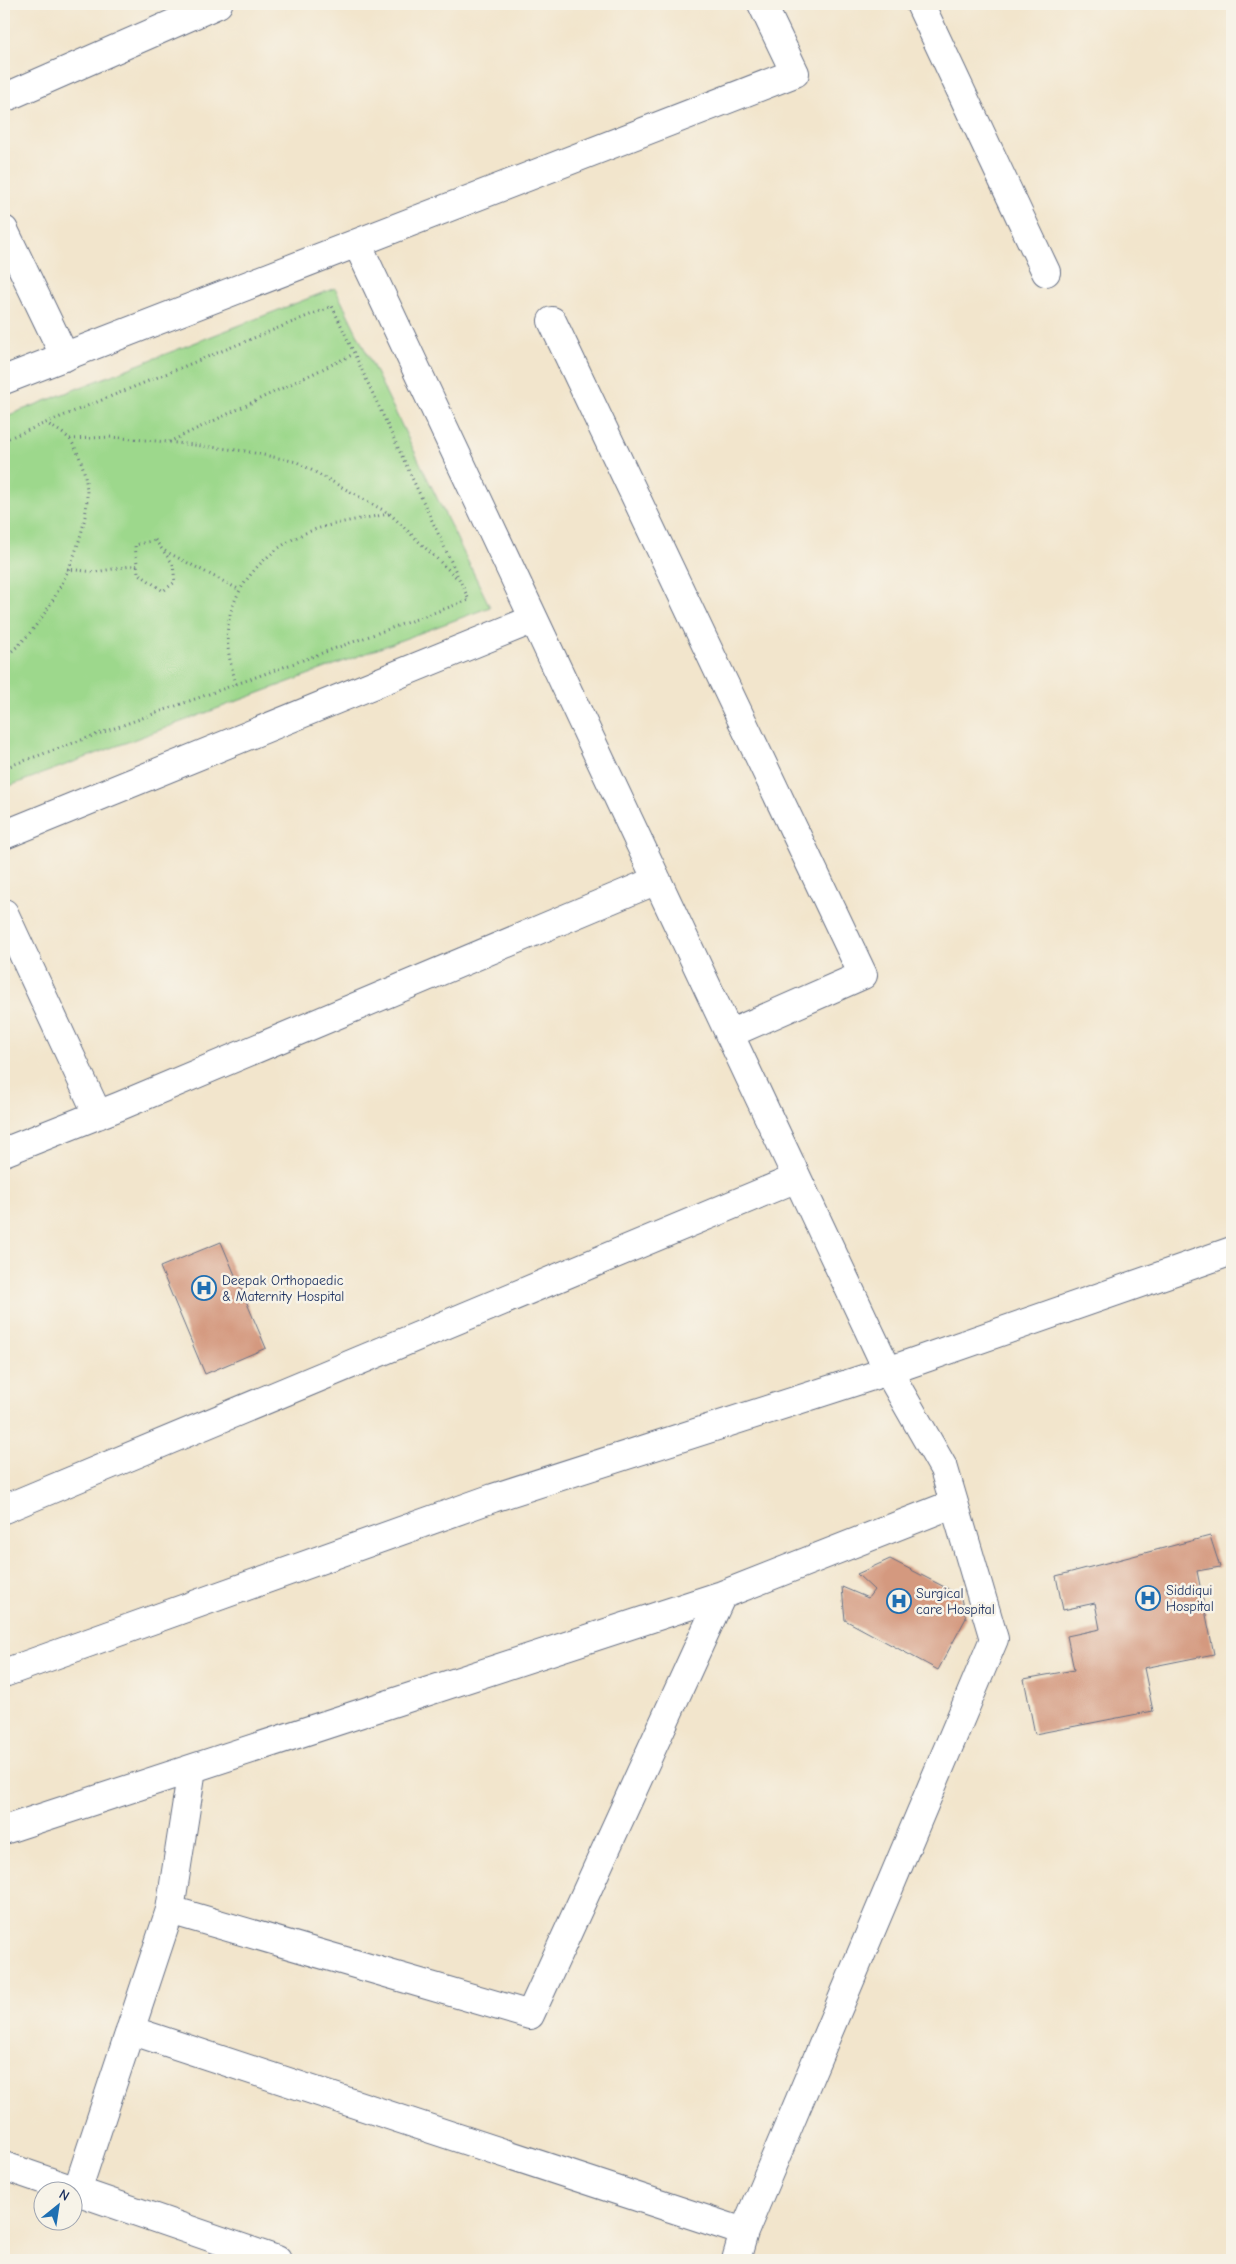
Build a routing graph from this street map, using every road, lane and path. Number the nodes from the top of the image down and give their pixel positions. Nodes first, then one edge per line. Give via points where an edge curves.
1 (218, 4) edge
2 (762, 4) edge
3 (920, 4) edge
4 (4, 98) edge
5 (4, 230) edge
6 (357, 243) junction
7 (1046, 272) dead end
8 (552, 320) dead end
9 (354, 354) junction
10 (65, 357) junction
11 (4, 380) edge
12 (46, 423) junction
13 (70, 439) junction
14 (4, 440) edge
15 (168, 442) junction
16 (390, 514) junction
17 (162, 549) junction
18 (137, 565) junction
19 (67, 569) junction
20 (461, 582) junction
21 (240, 590) junction
22 (534, 618) junction
23 (4, 656) edge
24 (236, 684) junction
25 (4, 768) edge
26 (4, 834) edge
27 (657, 880) junction
28 (4, 913) edge
29 (730, 1034) junction
30 (98, 1115) junction
31 (4, 1152) edge
32 (797, 1178) junction
33 (1232, 1251) edge
34 (888, 1371) junction
35 (953, 1504) junction
36 (4, 1509) edge
37 (722, 1596) junction
38 (4, 1673) edge
39 (192, 1769) junction
40 (4, 1830) edge
41 (170, 1910) junction
42 (130, 2030) junction
43 (4, 2166) edge
44 (51, 2182) edge
45 (80, 2182) edge
46 (82, 2193) edge
47 (744, 2232) junction
48 (277, 2260) edge
49 (736, 2260) edge

1 - 4 street
2 - 6 street via 795,73
3 - 7 street
5 - 10 street
6 - 10 street
6 - 22 street
8 - 29 street via 863,975
9 - 12 path via 332,306
9 - 15 path
9 - 20 path
10 - 11 street
12 - 13 path
12 - 14 path
13 - 15 path via 109,437
13 - 19 path via 81,460 87,495 79,540
15 - 16 path via 297,462
16 - 20 path
16 - 21 path via 344,522 297,536 264,559
17 - 18 path via 155,540 135,545
17 - 18 path via 174,564 175,582 163,591 138,572
17 - 21 path
18 - 19 path via 95,572
19 - 23 path via 39,623
20 - 24 path via 469,600
21 - 24 path via 231,612 227,645
22 - 26 street
22 - 27 street
24 - 25 path
27 - 29 street
27 - 30 street
28 - 30 street
29 - 32 street
30 - 31 street
32 - 34 street
32 - 36 street
33 - 34 street
34 - 35 street via 944,1469
34 - 38 street via 494,1498
35 - 37 street
35 - 47 street via 994,1639
37 - 39 street
37 - 41 street via 530,2014
39 - 40 street
39 - 41 street
41 - 42 street
42 - 45 street
42 - 47 street
43 - 44 street
46 - 48 street
47 - 49 street

